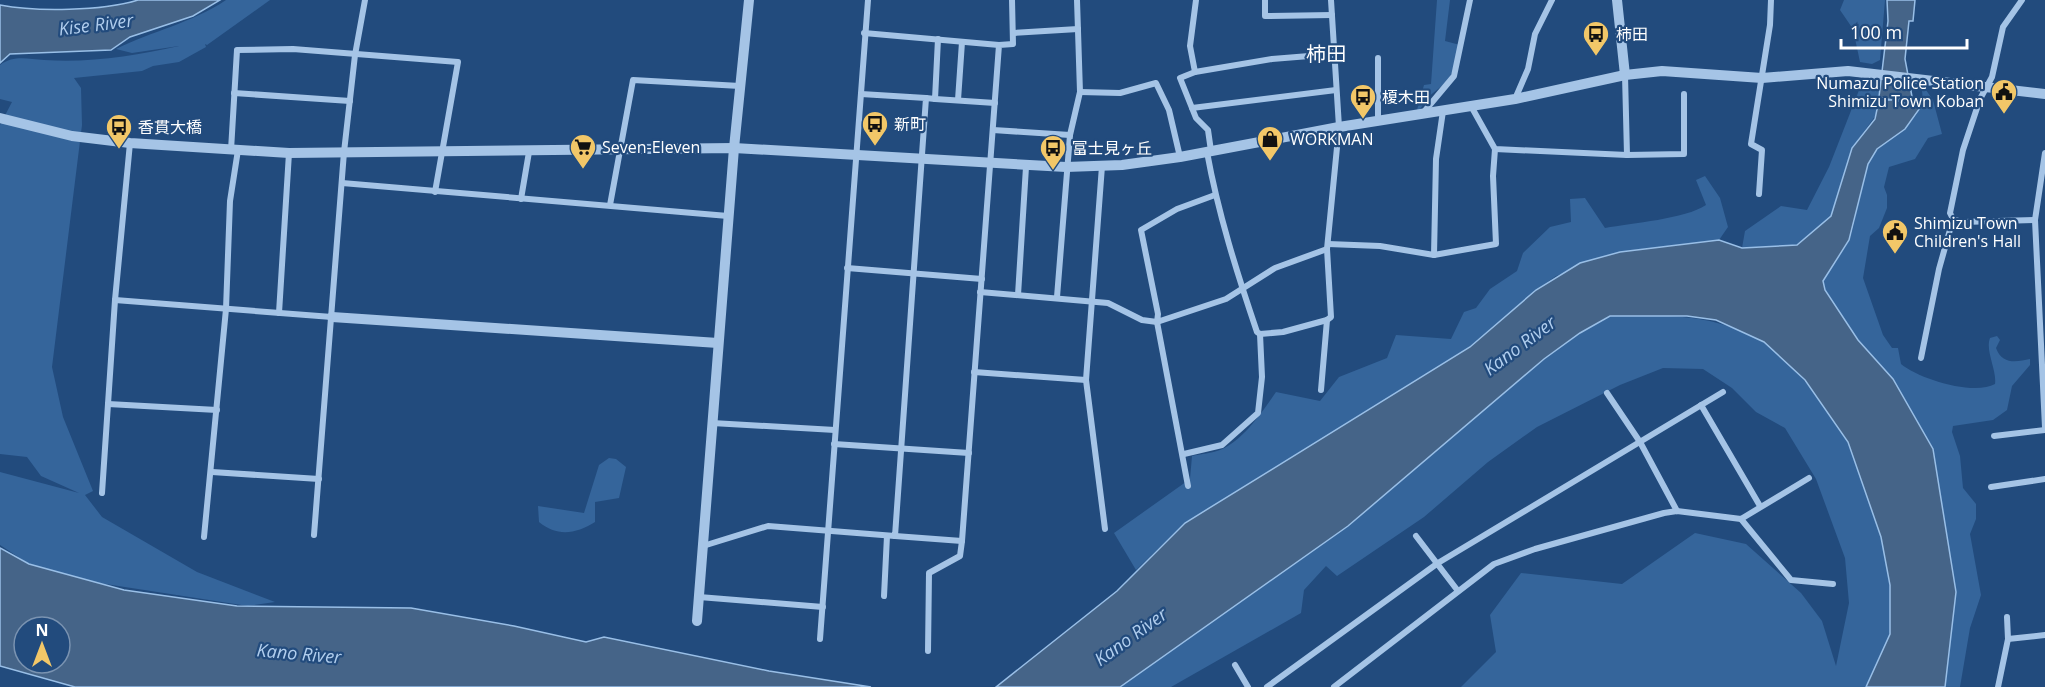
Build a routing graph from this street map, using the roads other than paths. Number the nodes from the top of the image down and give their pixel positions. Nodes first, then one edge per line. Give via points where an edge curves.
1 (365, 0) edge
2 (749, 0) edge
3 (868, 0) edge
4 (1012, 0) edge
5 (1077, 0) edge
6 (1196, 0) edge
7 (1265, 0) edge
8 (1331, 0) edge
9 (1470, 0) edge
10 (1552, 0) edge
11 (1617, 0) edge
12 (1771, 0) edge
13 (2022, 0) edge
14 (1332, 15) junction
15 (1078, 29) junction
16 (864, 33) junction
17 (1013, 33) junction
18 (938, 39) junction
19 (962, 42) junction
20 (999, 45) junction
21 (1334, 54) junction
22 (355, 55) junction
23 (1378, 58) dead end
24 (1195, 72) junction
25 (1625, 75) junction
26 (1762, 78) junction
27 (740, 86) junction
28 (1989, 86) junction
29 (1336, 90) junction
30 (1080, 92) junction
31 (234, 93) junction
32 (861, 94) junction
33 (1684, 94) dead end
34 (2045, 94) edge
35 (926, 98) junction
36 (935, 99) junction
37 (1515, 99) junction
38 (958, 100) junction
39 (350, 101) junction
40 (995, 103) junction
41 (1471, 106) junction
42 (1192, 108) junction
43 (1443, 111) junction
44 (1423, 114) junction
45 (0, 118) edge
46 (1378, 121) junction
47 (1339, 127) junction
48 (993, 130) junction
49 (1070, 135) junction
50 (130, 143) junction
51 (734, 148) junction
52 (1496, 149) junction
53 (234, 150) junction
54 (621, 150) junction
55 (1209, 151) junction
56 (344, 152) junction
57 (529, 152) junction
58 (289, 153) junction
59 (441, 153) junction
60 (2045, 153) edge
61 (1628, 155) junction
62 (857, 157) junction
63 (1180, 157) junction
64 (923, 160) junction
65 (989, 165) junction
66 (1102, 166) junction
67 (1026, 167) junction
68 (1066, 168) junction
69 (342, 183) junction
70 (435, 192) junction
71 (1760, 194) dead end
72 (1215, 195) junction
73 (521, 199) junction
74 (610, 205) junction
75 (728, 216) junction
76 (1953, 219) junction
77 (2035, 220) junction
78 (1327, 247) junction
79 (1434, 255) junction
80 (847, 268) junction
81 (915, 273) junction
82 (982, 279) junction
83 (1242, 289) junction
84 (980, 292) junction
85 (1018, 295) junction
86 (1057, 297) junction
87 (115, 300) junction
88 (1094, 301) junction
89 (226, 309) junction
90 (279, 313) junction
91 (332, 317) junction
92 (1327, 320) junction
93 (1157, 322) junction
94 (1260, 334) junction
95 (718, 343) junction
96 (1921, 358) dead end
97 (2044, 368) edge
98 (974, 372) junction
99 (1086, 380) junction
100 (1321, 390) dead end
101 (1723, 392) dead end
102 (1607, 393) dead end
103 (108, 404) junction
104 (1701, 405) junction
105 (217, 410) junction
106 (712, 423) junction
107 (2045, 429) edge
108 (835, 430) junction
109 (1994, 436) dead end
110 (1640, 442) junction
111 (834, 444) junction
112 (902, 448) junction
113 (969, 453) junction
114 (1184, 454) junction
115 (212, 472) junction
116 (1809, 478) dead end
117 (319, 479) junction
118 (2045, 479) edge
119 (1188, 486) dead end
120 (1991, 487) dead end
121 (102, 493) dead end
122 (1760, 506) junction
123 (1677, 511) junction
124 (1741, 519) junction
125 (1105, 528) dead end
126 (829, 531) junction
127 (314, 535) dead end
128 (887, 536) junction
129 (895, 536) junction
130 (1416, 536) dead end
131 (204, 537) dead end
132 (962, 541) junction
133 (703, 546) junction
134 (1438, 563) junction
135 (1833, 584) dead end
136 (1458, 591) junction
137 (884, 596) dead end
138 (699, 597) junction
139 (822, 606) junction
140 (2007, 617) dead end
141 (697, 621) dead end
142 (2045, 635) edge
143 (820, 639) dead end
144 (2008, 639) junction
145 (928, 651) dead end
146 (1235, 665) dead end
147 (1248, 687) edge
148 (1267, 687) edge
149 (1334, 687) edge
150 (1998, 687) edge

1 - 22 street
2 - 27 street
3 - 16 street
4 - 17 street
5 - 15 street
6 - 24 street via 1190,46
7 - 14 street via 1265,16
8 - 14 street
9 - 44 street via 1454,76
10 - 37 street via 1535,34 1528,69
11 - 25 street
12 - 26 street
13 - 28 street via 2003,27
14 - 21 street
15 - 17 street
15 - 30 street
16 - 18 street
16 - 32 street
17 - 20 street via 1013,45
18 - 19 street
18 - 36 street
19 - 20 street
19 - 38 street
20 - 40 street
21 - 24 street via 1272,59
21 - 29 street
22 - 31 street via 293,49 237,50
22 - 39 street
22 - 59 street via 458,62
23 - 46 street
24 - 42 street via 1180,78
25 - 26 street via 1662,71
25 - 37 street
25 - 61 street
26 - 28 street via 1836,70
26 - 71 street via 1751,144 1762,150
27 - 51 street
27 - 54 street via 633,80
28 - 34 street
28 - 76 street via 1980,99 1963,150 1950,205
29 - 42 street
29 - 47 street
30 - 49 street
30 - 63 street via 1120,93 1156,84 1169,110
31 - 39 street
31 - 53 street
32 - 35 street
32 - 62 street
33 - 61 street via 1684,154
35 - 36 street
35 - 64 street
36 - 38 street
37 - 41 street
38 - 40 street
39 - 56 street
40 - 48 street
41 - 43 street
41 - 52 street
42 - 55 street via 1208,130
43 - 44 street
43 - 79 street via 1436,159
44 - 46 street
45 - 50 street via 72,136
46 - 47 street
47 - 55 street
47 - 78 street
48 - 49 street
48 - 65 street
49 - 68 street
50 - 53 street
50 - 87 street
51 - 54 street
51 - 62 street
51 - 75 street
52 - 61 street
52 - 79 street via 1496,244
53 - 58 street
53 - 89 street
54 - 57 street
54 - 74 street
55 - 63 street
55 - 72 street
56 - 58 street
56 - 59 street
56 - 69 street
57 - 59 street
57 - 73 street
58 - 90 street
59 - 70 street
60 - 77 street
62 - 64 street
62 - 80 street
63 - 66 street
64 - 65 street
64 - 81 street
65 - 67 street
65 - 82 street
66 - 68 street
66 - 88 street
67 - 68 street
67 - 85 street
68 - 86 street
69 - 70 street
69 - 91 street
70 - 73 street
72 - 83 street
72 - 93 street via 1177,209 1141,230
73 - 74 street
74 - 75 street
75 - 95 street
76 - 77 street
76 - 96 street
77 - 97 street
78 - 79 street via 1380,246
78 - 83 street via 1275,268
78 - 92 street via 1331,317
80 - 81 street
80 - 108 street
81 - 82 street
81 - 112 street
82 - 84 street
83 - 93 street via 1226,299
83 - 94 street
84 - 85 street
84 - 98 street
85 - 86 street
86 - 88 street
87 - 89 street
87 - 103 street
88 - 93 street
88 - 99 street
89 - 90 street
89 - 105 street
90 - 91 street
91 - 95 street
91 - 117 street
92 - 94 street
92 - 100 street
93 - 114 street
94 - 114 street via 1262,377 1258,413 1222,445
95 - 106 street
97 - 107 street
98 - 99 street
98 - 113 street
99 - 125 street
101 - 104 street
102 - 110 street
103 - 105 street
103 - 121 street
104 - 110 street
104 - 122 street
105 - 115 street
106 - 108 street
106 - 133 street
107 - 109 street
108 - 111 street
110 - 123 street
110 - 134 street
111 - 112 street
111 - 126 street
112 - 113 street
112 - 129 street
113 - 132 street
114 - 119 street
115 - 117 street
115 - 131 street
116 - 122 street
117 - 127 street
118 - 120 street
122 - 124 street
123 - 124 street
123 - 136 street via 1504,559
124 - 135 street via 1791,580
126 - 128 street
126 - 133 street via 768,526
126 - 139 street
128 - 129 street
128 - 137 street
129 - 132 street
130 - 134 street
132 - 145 street via 960,556 929,573
133 - 138 street
134 - 136 street
134 - 148 street
136 - 149 street
138 - 139 street
138 - 141 street
139 - 143 street
140 - 144 street
142 - 144 street
144 - 150 street
146 - 147 street

